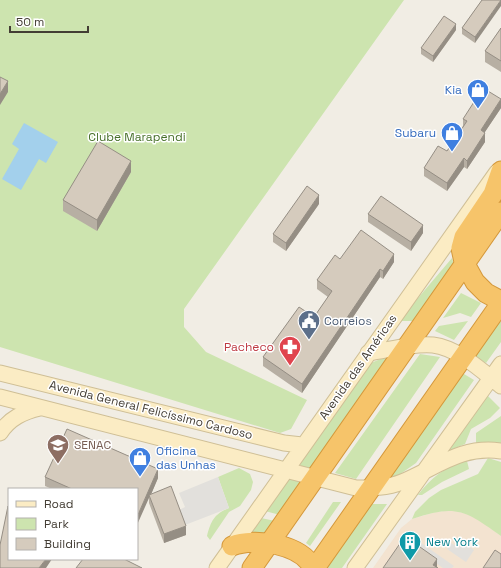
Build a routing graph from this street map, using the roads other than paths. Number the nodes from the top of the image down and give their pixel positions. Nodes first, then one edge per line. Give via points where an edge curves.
1 (501, 166) edge
2 (501, 172) edge
3 (501, 212) edge
4 (465, 264) junction
5 (501, 302) edge
6 (406, 348) junction
7 (368, 353) junction
8 (463, 358) junction
9 (501, 364) edge
10 (0, 373) edge
11 (496, 382) edge
12 (77, 393) junction
13 (0, 397) edge
14 (40, 408) junction
15 (73, 416) junction
16 (0, 432) edge
17 (302, 445) junction
18 (501, 451) edge
19 (285, 470) junction
20 (423, 471) junction
21 (315, 477) junction
22 (372, 488) junction
23 (269, 544) junction
24 (232, 546) junction
25 (217, 568) edge
26 (252, 568) edge
27 (314, 568) edge
28 (354, 568) edge

1 - 7 street, Avenida das Américas
2 - 4 highway via 492,194 462,242 461,252
3 - 4 highway
4 - 5 highway via 475,282 486,293
4 - 6 highway
5 - 8 highway
6 - 7 street
6 - 8 street via 422,345 439,346
6 - 21 highway
7 - 17 street, Avenida das Américas
8 - 11 street
8 - 22 highway
9 - 11 street
10 - 12 street, Avenida General Felicíssimo Cardoso
11 - 20 street
12 - 15 street via 83,399 83,405
12 - 17 street, Avenida General Felicíssimo Cardoso via 284,443
13 - 14 street, Avenida General Felicíssimo Cardoso
14 - 15 street, Avenida General Felicíssimo Cardoso
14 - 16 street via 28,410 13,418
15 - 19 street, Avenida General Felicíssimo Cardoso
17 - 19 street, Avenida das Américas
18 - 20 street, Avenida General Felicíssimo Cardoso via 482,450 451,457
19 - 21 street, Avenida General Felicíssimo Cardoso
19 - 24 street, Avenida das Américas
20 - 22 street, Avenida General Felicíssimo Cardoso via 402,482
20 - 28 street
21 - 22 street, Avenida General Felicíssimo Cardoso via 356,488
21 - 23 highway
22 - 27 highway
23 - 24 highway via 245,543
23 - 26 highway
23 - 27 highway via 299,553 307,558
24 - 25 street, Avenida das Américas

